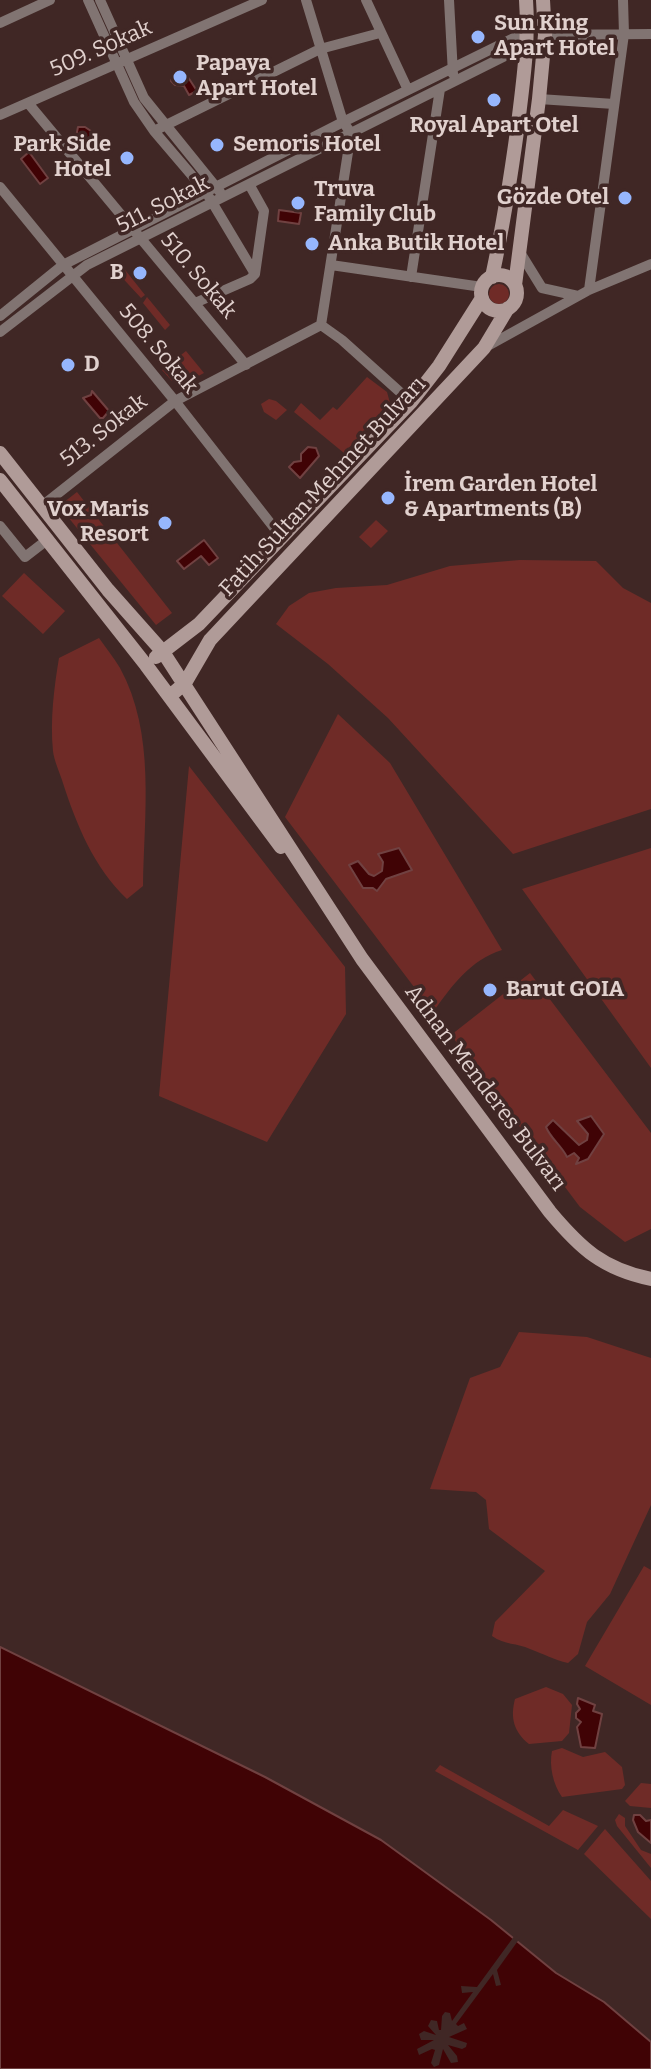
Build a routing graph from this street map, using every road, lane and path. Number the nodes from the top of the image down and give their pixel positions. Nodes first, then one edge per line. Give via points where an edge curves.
1 (50, 0) edge
2 (88, 0) edge
3 (100, 0) edge
4 (262, 0) edge
5 (306, 0) edge
6 (366, 0) edge
7 (449, 0) edge
8 (526, 0) edge
9 (543, 0) edge
10 (623, 0) edge
11 (0, 23) edge
12 (380, 33) junction
13 (624, 34) junction
14 (651, 34) edge
15 (545, 35) junction
16 (528, 38) junction
17 (320, 49) junction
18 (121, 62) junction
19 (452, 68) junction
20 (454, 82) junction
21 (440, 89) junction
22 (408, 90) junction
23 (539, 99) junction
24 (28, 103) junction
25 (614, 104) junction
26 (0, 115) edge
27 (343, 122) junction
28 (159, 128) junction
29 (351, 133) junction
30 (249, 184) junction
31 (217, 186) junction
32 (0, 187) edge
33 (206, 192) junction
34 (223, 197) junction
35 (212, 203) junction
36 (133, 229) junction
37 (141, 239) junction
38 (521, 254) junction
39 (651, 264) edge
40 (63, 265) junction
41 (331, 265) junction
42 (255, 274) junction
43 (72, 276) junction
44 (411, 277) junction
45 (515, 285) junction
46 (485, 288) junction
47 (583, 293) junction
48 (195, 303) junction
49 (508, 308) junction
50 (0, 316) edge
51 (321, 325) junction
52 (0, 332) edge
53 (484, 348) junction
54 (246, 365) junction
55 (175, 401) junction
56 (411, 402) junction
57 (0, 453) edge
58 (0, 480) edge
59 (42, 506) junction
60 (0, 526) edge
61 (282, 538) junction
62 (47, 540) junction
63 (163, 652) junction
64 (146, 665) junction
65 (185, 683) junction
66 (170, 696) junction
67 (314, 888) junction
68 (651, 1279) edge

1 - 11 street
2 - 18 street
3 - 18 street
4 - 18 street, 509. Sokak
5 - 17 street
6 - 12 street
7 - 19 street
8 - 16 main road, Fatih Sultan Mehmet Bulvarı
9 - 15 main road, Fatih Sultan Mehmet Bulvarı
10 - 13 street
12 - 17 street
12 - 22 street
13 - 14 street
13 - 15 street
13 - 25 street
15 - 23 main road, Fatih Sultan Mehmet Bulvarı
16 - 19 street, 511. Sokak
16 - 20 street, 511. Sokak
16 - 46 main road, Fatih Sultan Mehmet Bulvarı via 506,212
17 - 27 street
17 - 28 street
18 - 24 street, 509. Sokak
18 - 28 street via 134,102
19 - 20 street
19 - 22 street, 511. Sokak
20 - 21 street, 511. Sokak
21 - 29 street, 511. Sokak
21 - 44 street
22 - 27 street, 511. Sokak
23 - 25 street
23 - 38 main road, Fatih Sultan Mehmet Bulvarı
24 - 26 street, 509. Sokak
24 - 36 street, 510. Sokak
25 - 47 street
27 - 29 street
27 - 31 street, 511. Sokak
28 - 31 street
28 - 33 street
29 - 30 street, 511. Sokak
29 - 41 street
30 - 34 street, 511. Sokak
30 - 42 street via 264,211
31 - 33 street, 511. Sokak
31 - 34 street
32 - 40 street, 508. Sokak
33 - 35 street
33 - 36 street, 511. Sokak
34 - 35 street, 511. Sokak
35 - 37 street, 511. Sokak
35 - 42 street
36 - 37 street, 510. Sokak
36 - 40 street, 511. Sokak
37 - 43 street, 511. Sokak
37 - 48 street, 510. Sokak
38 - 45 main road, Fatih Sultan Mehmet Bulvarı
38 - 47 street via 542,288
39 - 47 street
40 - 43 street, 508. Sokak
40 - 50 street, 511. Sokak
41 - 44 street
41 - 51 street
42 - 48 street
43 - 52 street, 511. Sokak
43 - 55 street, 508. Sokak
44 - 46 street
45 - 46 main road via 502,276
45 - 49 main road, Fatih Sultan Mehmet Bulvarı via 516,298
46 - 49 main road via 493,310
46 - 56 main road, Fatih Sultan Mehmet Bulvarı
47 - 53 street
48 - 54 street, 510. Sokak
49 - 53 main road, Fatih Sultan Mehmet Bulvarı
51 - 54 street, 513. Sokak
51 - 56 street
53 - 65 main road, Fatih Sultan Mehmet Bulvarı via 210,640
54 - 55 street, 513. Sokak
55 - 59 street, 513. Sokak
55 - 61 street, 508. Sokak
56 - 61 main road, Fatih Sultan Mehmet Bulvarı
57 - 59 main road
58 - 62 main road
59 - 63 main road
60 - 62 street via 25,557
61 - 63 main road, Fatih Sultan Mehmet Bulvarı via 199,624
62 - 64 main road
63 - 64 main road, Fatih Sultan Mehmet Bulvarı
63 - 65 main road, Adnan Menderes Bulvarı
64 - 66 main road, Adnan Menderes Bulvarı
65 - 66 main road, Fatih Sultan Mehmet Bulvarı
65 - 67 main road, Adnan Menderes Bulvarı
66 - 67 main road, Adnan Menderes Bulvarı
67 - 68 main road, Adnan Menderes Bulvarı via 573,1239 615,1270

